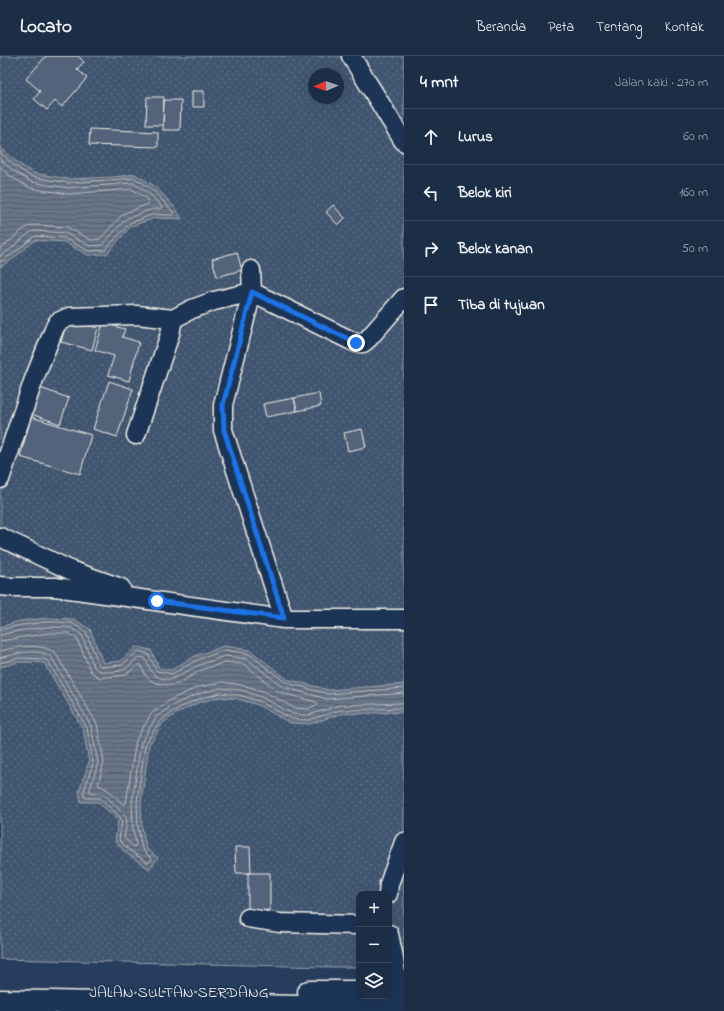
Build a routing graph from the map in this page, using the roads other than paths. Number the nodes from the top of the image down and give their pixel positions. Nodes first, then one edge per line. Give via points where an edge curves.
1 (351, 56) edge
2 (404, 142) edge
3 (251, 270) dead end
4 (252, 292) junction
5 (404, 298) edge
6 (173, 319) junction
7 (136, 435) dead end
8 (0, 479) edge
9 (0, 536) edge
10 (0, 586) edge
11 (157, 601) junction
12 (284, 618) junction
13 (404, 618) edge
14 (404, 842) edge
15 (388, 891) edge
16 (248, 918) dead end
17 (356, 926) edge
18 (392, 940) edge
19 (399, 954) edge
20 (356, 992) edge
21 (399, 997) edge
22 (4, 1000) edge
23 (59, 1007) edge
24 (170, 1007) edge
25 (252, 1008) edge

1 - 2 lane
3 - 4 lane
4 - 5 lane via 356,343 363,343 368,339
4 - 6 lane via 214,301
4 - 12 lane via 226,390 223,423
6 - 7 lane
6 - 8 lane via 105,316 69,317 58,322 34,379
9 - 11 lane via 70,570
10 - 11 lane via 55,588
11 - 12 lane
12 - 13 lane
14 - 15 lane
16 - 17 lane via 280,923
18 - 19 lane
19 - 21 lane
20 - 22 highway, JALAN SULTAN SERDANG via 118,992
21 - 25 highway, JALAN SULTAN SERDANG
22 - 23 highway, JALAN SULTAN SERDANG
23 - 24 highway, JALAN SULTAN SERDANG
24 - 25 highway, JALAN SULTAN SERDANG

